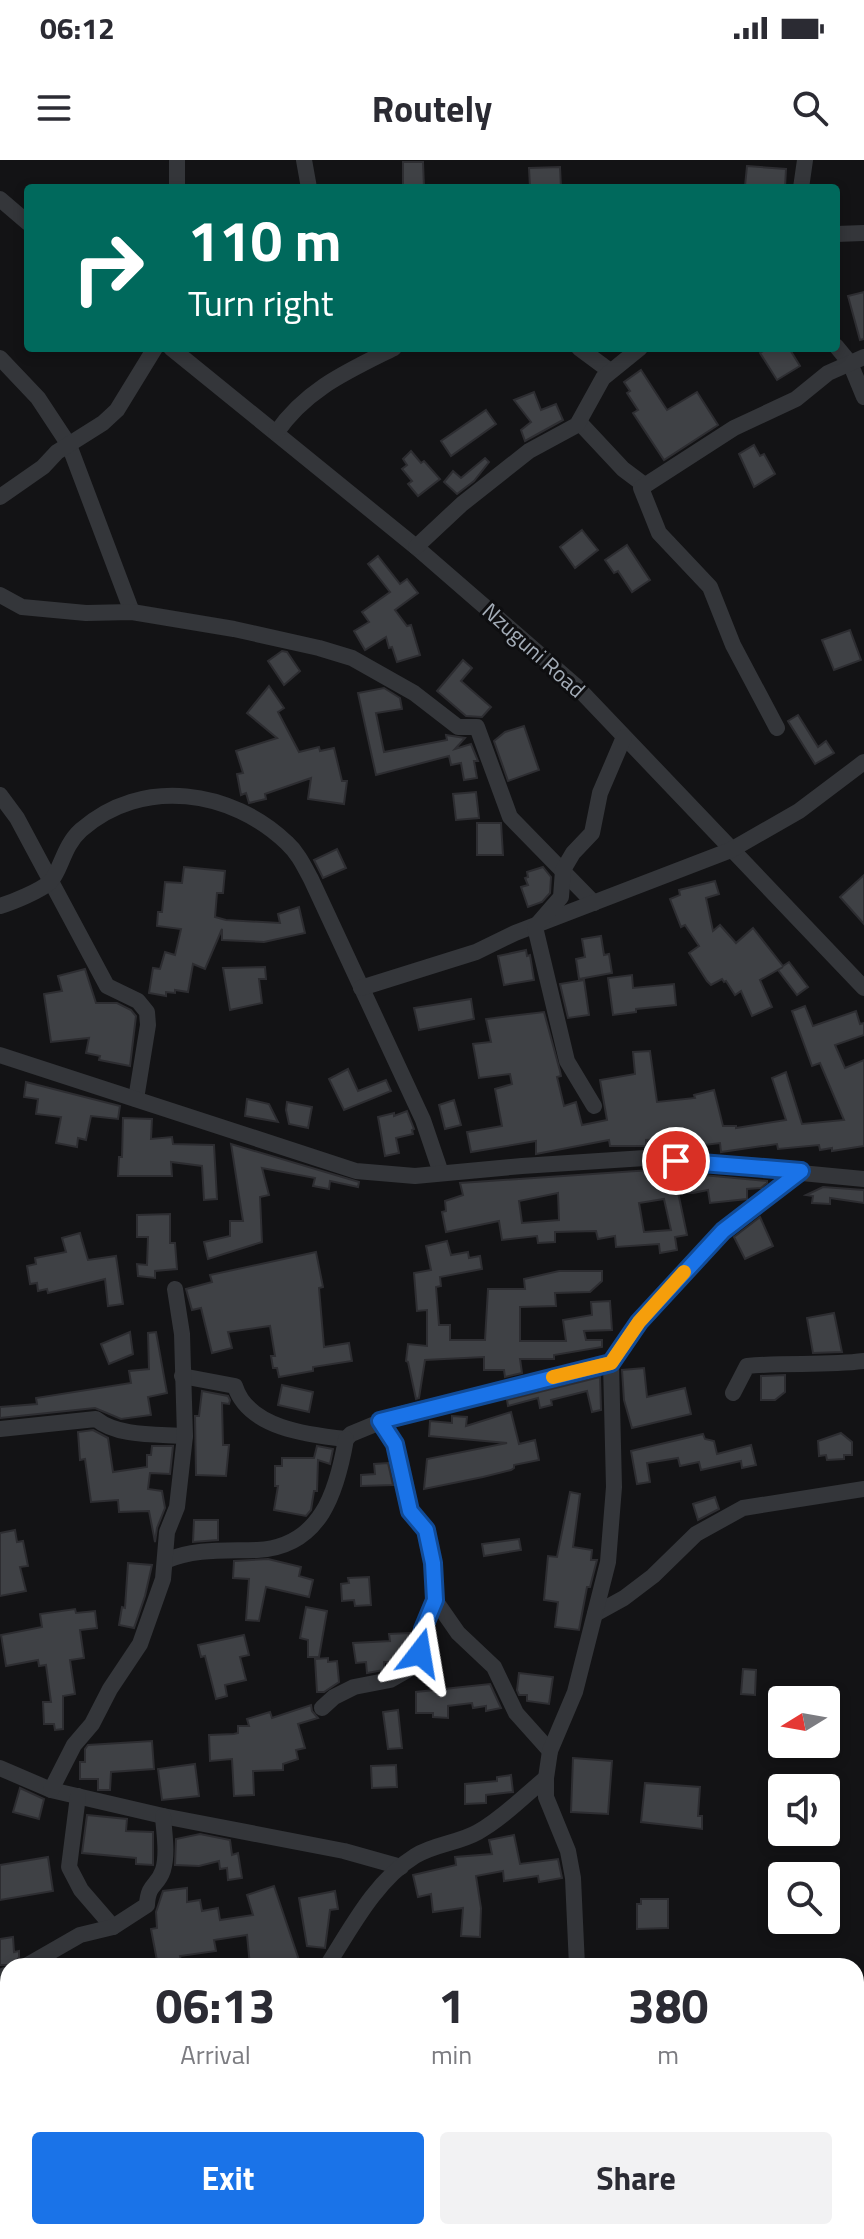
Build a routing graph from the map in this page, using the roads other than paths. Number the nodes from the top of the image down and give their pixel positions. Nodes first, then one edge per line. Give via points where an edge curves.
1 (177, 160) edge
2 (304, 160) edge
3 (805, 160) edge
4 (177, 184) edge
5 (308, 184) edge
6 (802, 184) edge
7 (0, 199) edge
8 (24, 220) edge
9 (864, 233) edge
10 (840, 234) edge
11 (840, 349) edge
12 (153, 352) edge
13 (176, 352) edge
14 (386, 352) edge
15 (584, 352) edge
16 (635, 352) edge
17 (0, 358) edge
18 (857, 360) edge
19 (610, 371) junction
20 (864, 397) edge
21 (579, 422) junction
22 (276, 433) junction
23 (69, 445) junction
24 (643, 484) junction
25 (0, 497) edge
26 (416, 547) junction
27 (0, 595) edge
28 (132, 612) junction
29 (777, 728) dead end
30 (624, 737) junction
31 (864, 762) edge
32 (0, 795) edge
33 (731, 850) junction
34 (563, 870) junction
35 (51, 882) junction
36 (594, 903) junction
37 (0, 906) edge
38 (535, 927) junction
39 (361, 988) junction
40 (864, 988) edge
41 (0, 1055) edge
42 (136, 1099) junction
43 (594, 1106) dead end
44 (801, 1171) junction
45 (441, 1173) junction
46 (864, 1179) edge
47 (175, 1289) dead end
48 (864, 1361) edge
49 (611, 1363) junction
50 (182, 1376) junction
51 (733, 1393) dead end
52 (380, 1421) junction
53 (0, 1429) edge
54 (185, 1436) junction
55 (346, 1439) junction
56 (864, 1489) edge
57 (165, 1561) junction
58 (435, 1600) junction
59 (595, 1614) junction
60 (322, 1708) dead end
61 (550, 1751) junction
62 (0, 1768) edge
63 (546, 1778) junction
64 (51, 1790) junction
65 (78, 1796) junction
66 (163, 1816) junction
67 (401, 1867) junction
68 (113, 1927) junction
69 (40, 1958) edge
70 (332, 1958) edge
71 (577, 1958) edge

1 - 4 street
2 - 5 street
3 - 6 street
7 - 8 street
9 - 10 street
11 - 18 street
12 - 23 street via 117,410
13 - 22 street, Nzuguni Road
14 - 22 street via 339,375 291,411
15 - 19 street
16 - 19 street
17 - 23 street via 38,398
18 - 20 street
18 - 24 street
19 - 21 street
21 - 24 street
21 - 26 street via 529,451
22 - 26 street, Nzuguni Road
23 - 25 street
23 - 28 street
24 - 29 street via 659,533 710,587 733,645
26 - 30 street, Nzuguni Road via 576,686
27 - 28 street via 22,607 49,611
28 - 34 street via 234,629 352,658 414,693 458,727 477,727 510,817
30 - 33 street, Nzuguni Road
30 - 34 street via 600,793 592,833
31 - 33 street via 799,811
32 - 35 street
33 - 36 street
33 - 40 street, Nzuguni Road
34 - 36 street
34 - 38 street via 561,897
35 - 37 street
35 - 39 street via 71,840 116,808 157,794 214,801 272,828 297,853
35 - 42 street via 107,986 138,1001 147,1012
36 - 38 street
38 - 39 street via 476,952
38 - 43 street via 567,1061
39 - 45 street via 423,1120
41 - 42 street
42 - 45 street via 356,1171
44 - 45 street via 645,1158
44 - 46 street
44 - 49 street via 723,1231 639,1322
47 - 50 street
48 - 51 street via 747,1366
49 - 52 street
49 - 59 street via 614,1487 608,1562
50 - 54 street
50 - 55 street via 235,1386 240,1402 271,1423 306,1435
52 - 55 street
52 - 58 street via 395,1444 410,1511 426,1530
53 - 54 street via 96,1419 116,1429
54 - 57 street
55 - 57 street via 328,1505 304,1533 275,1547 186,1554
56 - 59 street via 743,1508 696,1534 653,1576
57 - 64 street via 140,1644
58 - 60 street via 411,1668 390,1680 354,1687
58 - 61 street via 458,1633 494,1667 516,1713
59 - 61 street via 575,1692
61 - 63 street
62 - 64 street
63 - 67 street via 478,1832 418,1854
63 - 71 street via 546,1797 573,1878
64 - 65 street
65 - 66 street
65 - 68 street via 69,1867
66 - 67 street via 305,1842
66 - 68 street via 163,1872 148,1890 147,1905
67 - 70 street via 369,1902
68 - 69 street via 80,1935

